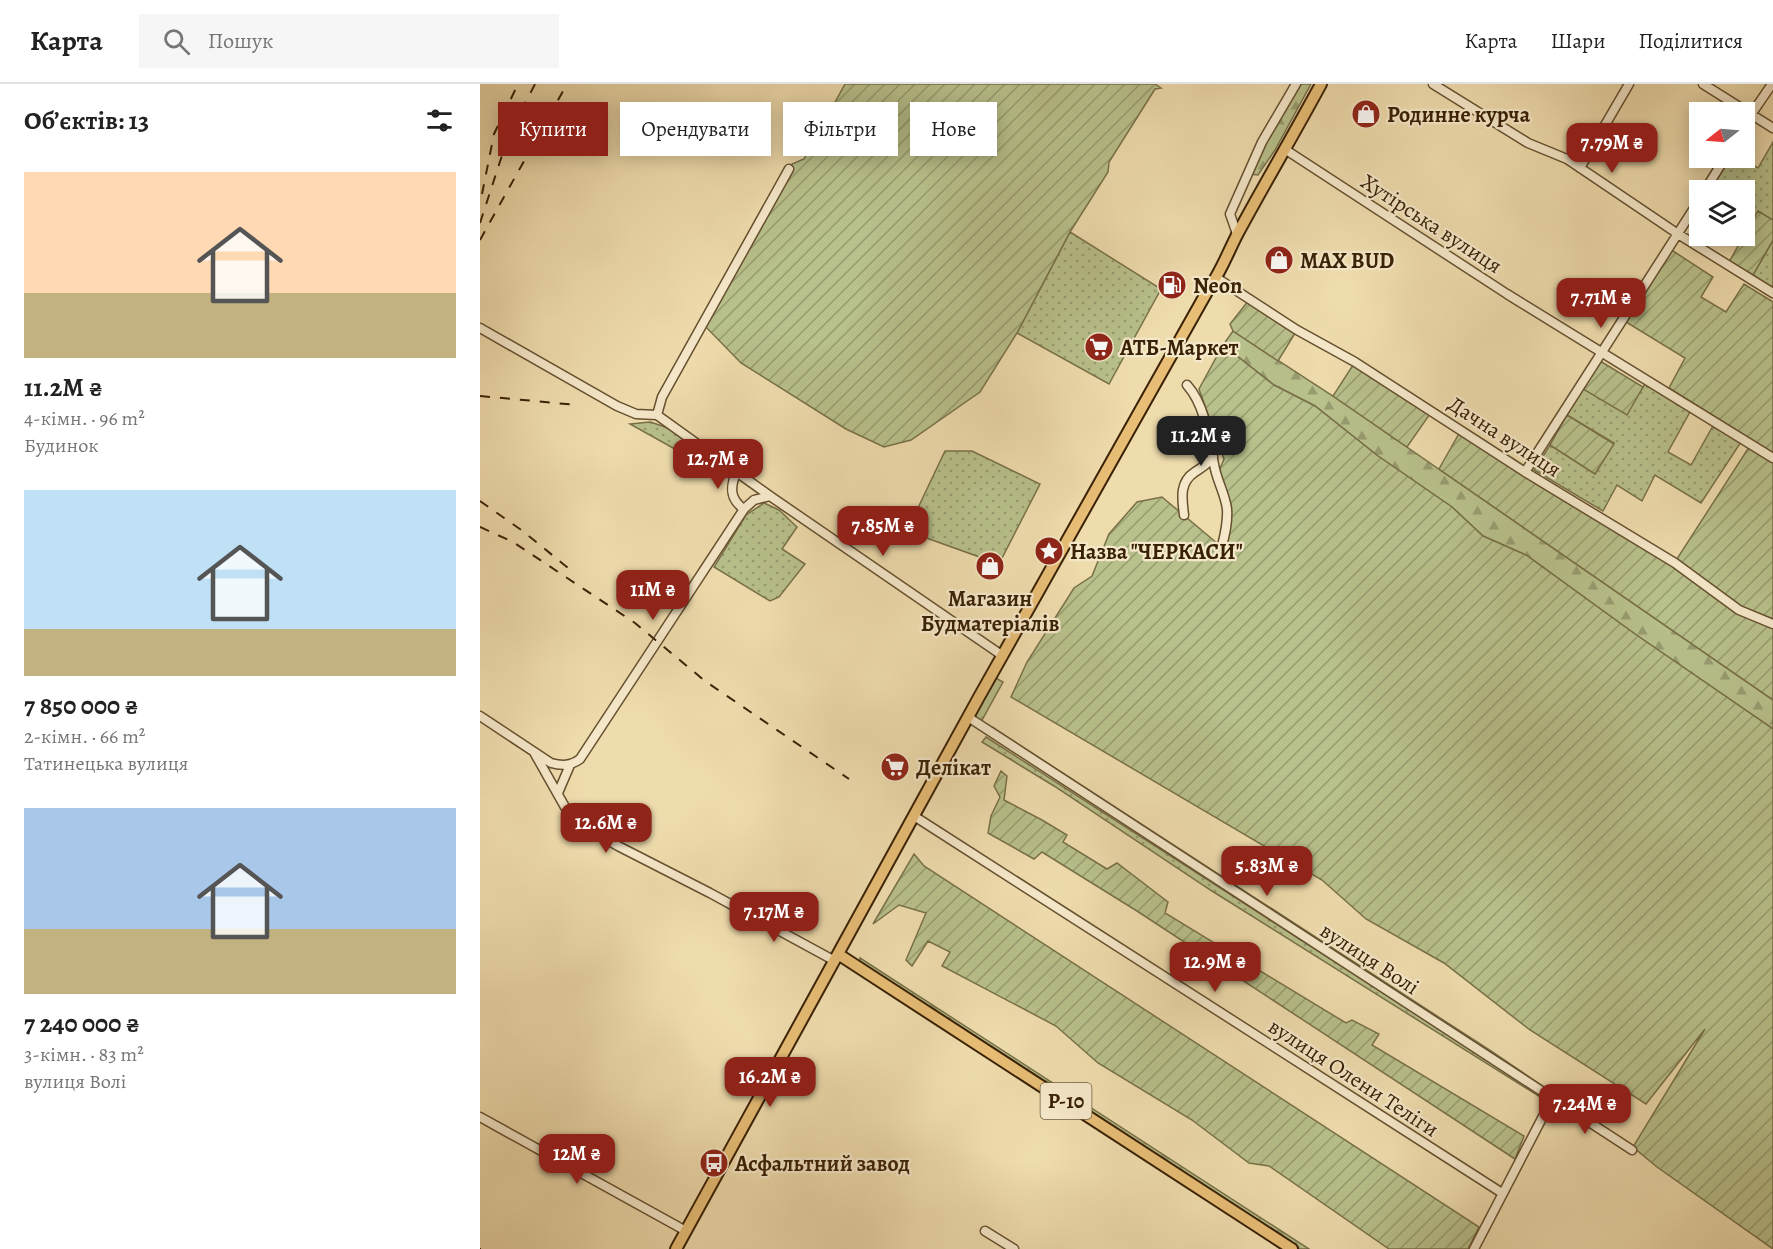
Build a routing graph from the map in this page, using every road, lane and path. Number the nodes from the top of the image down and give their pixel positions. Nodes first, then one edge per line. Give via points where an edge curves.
1 (1296, 84) edge
2 (1321, 84) edge
3 (1433, 84) edge
4 (1629, 84) edge
5 (1703, 84) edge
6 (1772, 84) edge
7 (1732, 102) edge
8 (1755, 108) edge
9 (1755, 117) edge
10 (1773, 128) edge
11 (1286, 150) junction
12 (1580, 168) junction
13 (789, 169) dead end
14 (1689, 217) edge
15 (1237, 234) junction
16 (1678, 234) junction
17 (1217, 278) junction
18 (1773, 292) edge
19 (480, 328) edge
20 (1602, 353) junction
21 (1187, 384) dead end
22 (657, 415) junction
23 (1213, 458) junction
24 (1773, 458) edge
25 (737, 471) junction
26 (1525, 472) junction
27 (771, 496) junction
28 (744, 509) junction
29 (1184, 515) dead end
30 (1222, 546) dead end
31 (1773, 624) edge
32 (1003, 656) junction
33 (480, 716) edge
34 (968, 717) junction
35 (535, 753) junction
36 (570, 765) junction
37 (558, 793) junction
38 (914, 816) junction
39 (836, 958) junction
40 (1552, 1099) junction
41 (480, 1117) edge
42 (1632, 1150) dead end
43 (1502, 1193) junction
44 (984, 1230) dead end
45 (686, 1231) junction
46 (676, 1249) edge
47 (1014, 1249) edge
48 (1292, 1249) edge
49 (1474, 1249) edge

1 - 15 street via 1262,142 1230,214
2 - 11 main road
3 - 12 street via 1528,143
4 - 12 street
5 - 7 street
6 - 8 street
9 - 10 street
11 - 15 main road
11 - 20 street, Хутірська вулиця
12 - 16 street
13 - 22 street via 662,398
14 - 16 street
15 - 17 main road
16 - 18 street
16 - 20 street
17 - 26 street, Дачна вулиця
17 - 32 main road
19 - 22 street via 617,406 636,414
20 - 24 street, Хутірська вулиця
20 - 26 street
21 - 23 street via 1194,393
22 - 25 street
23 - 29 street via 1184,482
23 - 30 street via 1227,507
25 - 27 street
25 - 28 street via 731,491
26 - 31 street, Дачна вулиця via 1675,562 1739,610
27 - 28 street via 754,500
27 - 32 street
28 - 36 street via 580,759
32 - 34 main road
33 - 35 street
34 - 38 main road
34 - 40 street, вулиця Волі
35 - 36 street via 551,763
35 - 37 street
36 - 37 street
37 - 39 street via 571,815 584,826
38 - 39 main road
38 - 43 street, вулиця Олени Теліги
39 - 45 main road
39 - 48 main road, Р-10
40 - 42 street, вулиця Волі
40 - 43 street
41 - 45 street
43 - 49 street
44 - 47 street
45 - 46 main road

